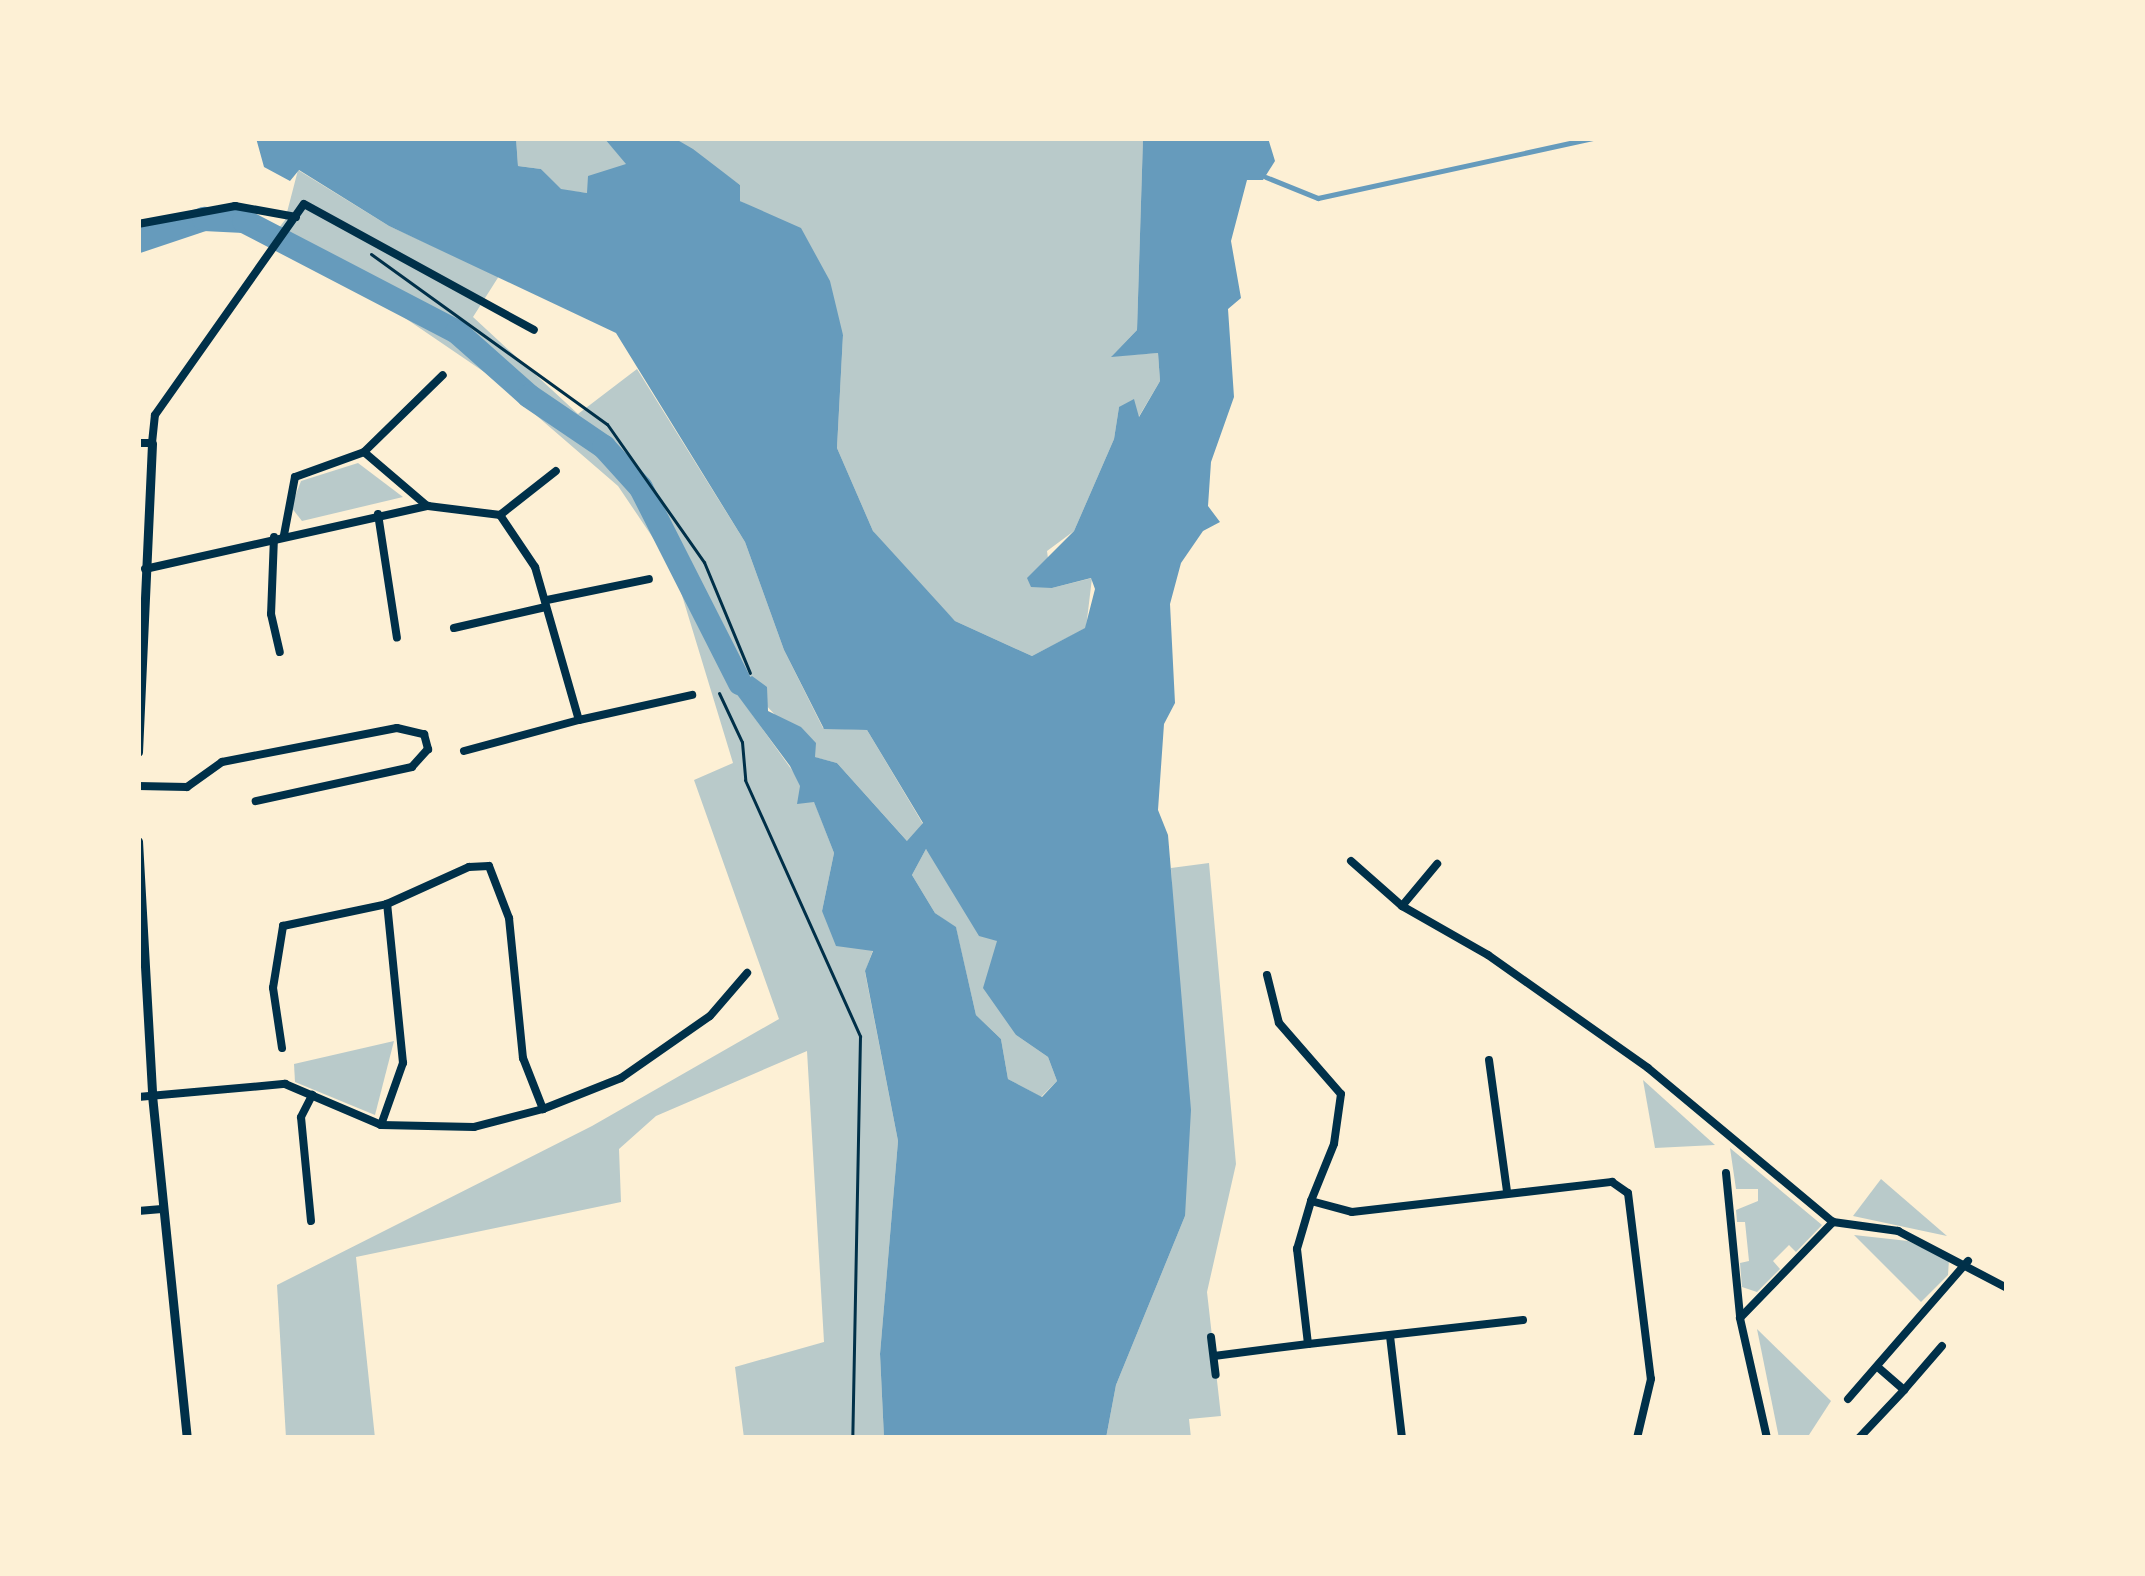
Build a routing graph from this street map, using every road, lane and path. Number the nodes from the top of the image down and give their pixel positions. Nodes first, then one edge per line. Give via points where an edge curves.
1 (296, 217) junction
2 (138, 224) edge
3 (360, 246) dead end
4 (533, 330) dead end
5 (442, 375) dead end
6 (138, 442) edge
7 (152, 443) junction
8 (364, 452) junction
9 (556, 471) dead end
10 (428, 506) junction
11 (378, 514) junction
12 (500, 515) junction
13 (279, 536) junction
14 (144, 569) junction
15 (650, 579) dead end
16 (547, 604) junction
17 (454, 628) dead end
18 (397, 638) dead end
19 (280, 652) dead end
20 (138, 670) edge
21 (750, 673) dead end
22 (719, 693) dead end
23 (692, 695) dead end
24 (579, 720) junction
25 (464, 751) dead end
26 (138, 752) edge
27 (138, 786) edge
28 (256, 801) dead end
29 (138, 841) edge
30 (1351, 861) dead end
31 (1437, 864) dead end
32 (387, 904) junction
33 (1402, 906) junction
34 (747, 973) dead end
35 (1267, 975) dead end
36 (281, 1048) dead end
37 (1489, 1060) dead end
38 (152, 1095) junction
39 (312, 1095) junction
40 (138, 1097) edge
41 (543, 1108) junction
42 (381, 1125) junction
43 (1726, 1173) dead end
44 (1507, 1192) junction
45 (1311, 1202) junction
46 (162, 1209) junction
47 (138, 1211) edge
48 (311, 1221) dead end
49 (1833, 1222) junction
50 (1968, 1261) junction
51 (2007, 1288) edge
52 (1740, 1318) junction
53 (1523, 1320) dead end
54 (1211, 1336) dead end
55 (1390, 1336) junction
56 (1308, 1344) junction
57 (1942, 1346) dead end
58 (1214, 1356) junction
59 (1880, 1369) junction
60 (1216, 1375) dead end
61 (1904, 1390) junction
62 (1848, 1399) dead end
63 (187, 1438) edge
64 (852, 1438) edge
65 (1402, 1438) edge
66 (1637, 1438) edge
67 (1767, 1438) edge
68 (1859, 1438) edge

1 - 2 street via 235,206
1 - 4 street via 304,204
1 - 7 street via 155,415
3 - 21 path via 608,424 704,562
5 - 8 street
6 - 7 street
7 - 14 street
8 - 10 street
8 - 13 street via 295,476
9 - 12 street
10 - 11 street
10 - 12 street
11 - 13 street
11 - 18 street
12 - 16 street
13 - 14 street
13 - 19 street via 271,614
14 - 20 street
15 - 16 street
16 - 17 street
16 - 24 street
20 - 26 street
22 - 64 path via 742,742 745,780 860,1036
23 - 24 street
24 - 25 street
27 - 28 street via 187,787 222,762 397,728 424,734 428,748 412,767
29 - 38 street
30 - 33 street
31 - 33 street
32 - 36 street via 283,926 273,988
32 - 41 street via 469,867 489,866 509,918 523,1058
32 - 42 street via 403,1063
33 - 49 street via 1488,955 1648,1068
34 - 41 street via 710,1016 637,1067
35 - 45 street via 1280,1022 1341,1094 1334,1144
37 - 44 street
38 - 39 street via 285,1084
38 - 40 street
38 - 46 street
39 - 42 street
39 - 48 street via 301,1117
41 - 42 street via 474,1127
43 - 52 street
44 - 45 street via 1352,1212
44 - 66 street via 1612,1182 1628,1193 1651,1379
45 - 56 street via 1298,1249
46 - 47 street
46 - 63 street
49 - 50 street via 1898,1231
49 - 52 street
50 - 51 street
50 - 59 street
52 - 67 street
53 - 55 street
54 - 58 street
55 - 56 street
55 - 65 street
56 - 58 street
57 - 61 street
58 - 60 street
59 - 61 street
59 - 62 street
61 - 68 street

